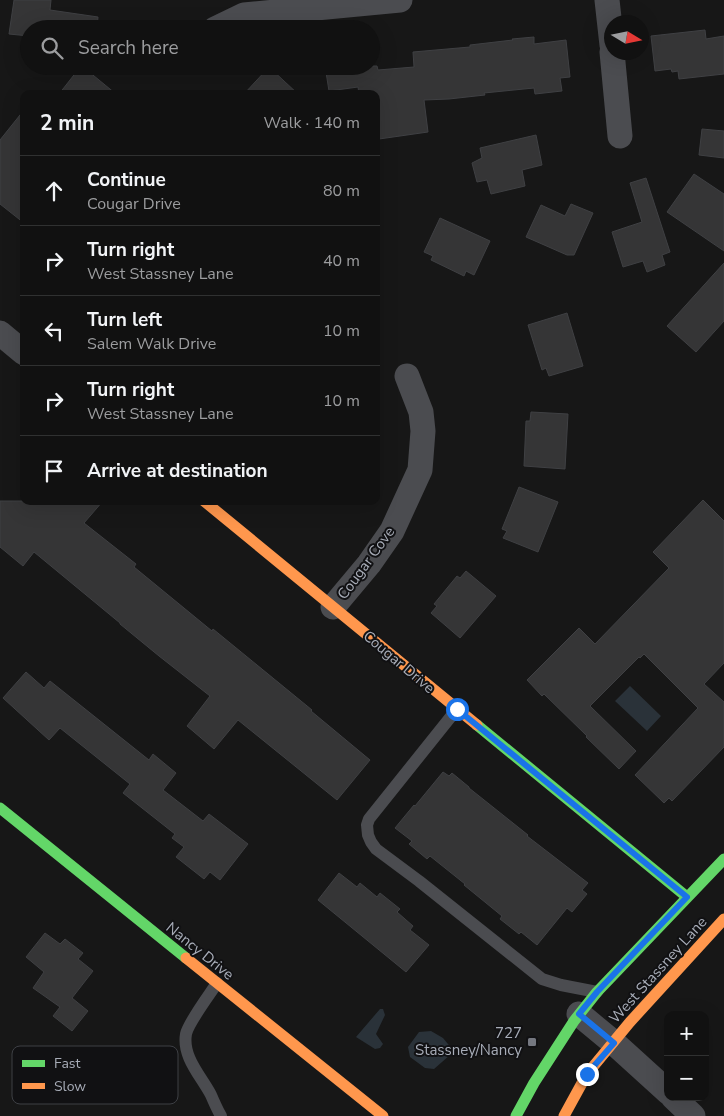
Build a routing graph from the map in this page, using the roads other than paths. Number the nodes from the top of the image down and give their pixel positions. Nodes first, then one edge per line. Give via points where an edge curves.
1 (400, 0) edge
2 (607, 0) edge
3 (609, 15) edge
4 (235, 20) edge
5 (613, 60) edge
6 (620, 136) dead end
7 (0, 333) edge
8 (20, 350) edge
9 (407, 376) dead end
10 (209, 505) edge
11 (333, 607) junction
12 (457, 709) junction
13 (0, 808) edge
14 (724, 859) edge
15 (687, 897) junction
16 (724, 918) edge
17 (217, 984) junction
18 (597, 992) junction
19 (579, 1014) junction
20 (614, 1043) junction
21 (664, 1088) edge
22 (677, 1101) edge
23 (221, 1116) edge
24 (383, 1116) edge
25 (516, 1116) edge
26 (564, 1116) edge
27 (693, 1116) edge

1 - 4 street via 244,16
2 - 3 street
5 - 6 street
7 - 8 street
9 - 11 street, Cougar Cove via 421,412 420,470 392,531
10 - 11 street, Cougar Drive
11 - 12 street, Cougar Drive
12 - 15 street, Cougar Drive
12 - 18 lane via 368,819 371,842 542,979
13 - 17 street, Nancy Drive
14 - 15 street, West Stassney Lane
15 - 18 street, West Stassney Lane
16 - 20 street, West Stassney Lane
17 - 23 lane via 190,1025 186,1045 188,1056
17 - 24 street, Nancy Drive
18 - 19 street, West Stassney Lane
19 - 20 street
19 - 25 street, West Stassney Lane
20 - 21 street
20 - 26 street, West Stassney Lane via 587,1074
22 - 27 street

